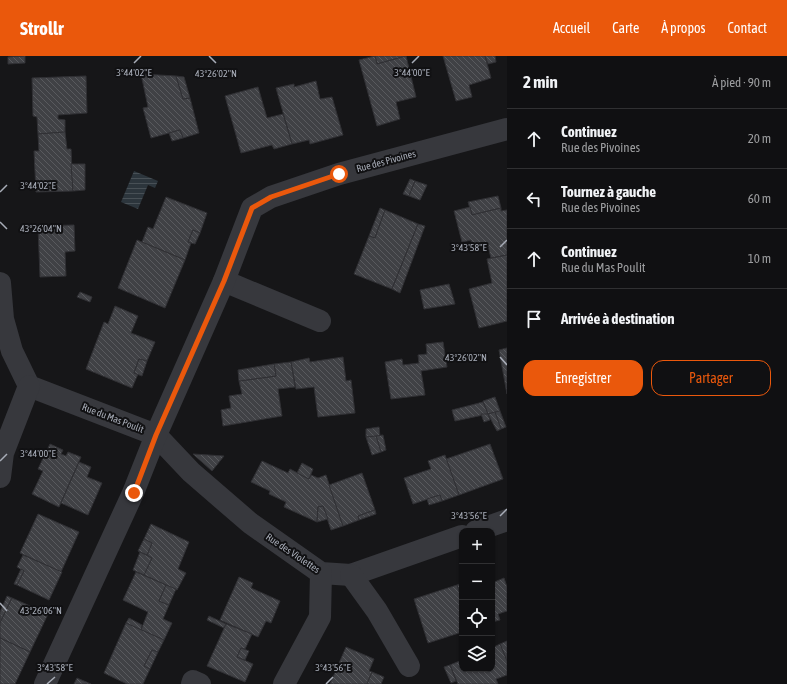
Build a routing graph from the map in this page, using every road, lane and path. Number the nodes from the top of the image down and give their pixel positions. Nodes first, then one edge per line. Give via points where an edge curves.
1 (507, 130) edge
2 (224, 281) junction
3 (0, 283) edge
4 (320, 321) dead end
5 (29, 386) junction
6 (156, 435) junction
7 (0, 477) edge
8 (507, 520) edge
9 (484, 528) edge
10 (459, 537) edge
11 (321, 573) junction
12 (351, 575) junction
13 (409, 666) dead end
14 (45, 684) edge
15 (192, 684) edge
16 (200, 684) edge
17 (284, 684) edge

1 - 2 street, Rue des Pivoines via 339,174 271,197 252,208
2 - 4 street
2 - 6 street, Rue des Pivoines
3 - 5 street via 3,319 12,351
5 - 6 street, Rue du Mas Poulit
5 - 7 street via 3,453
6 - 11 street, Rue des Violettes via 191,472 250,523
6 - 14 street, Rue du Mas Poulit via 134,493
8 - 9 street
10 - 12 street, Rue des Violettes
11 - 12 street, Rue des Violettes
11 - 17 street via 320,618
12 - 13 street via 377,611
15 - 16 street via 193,681

